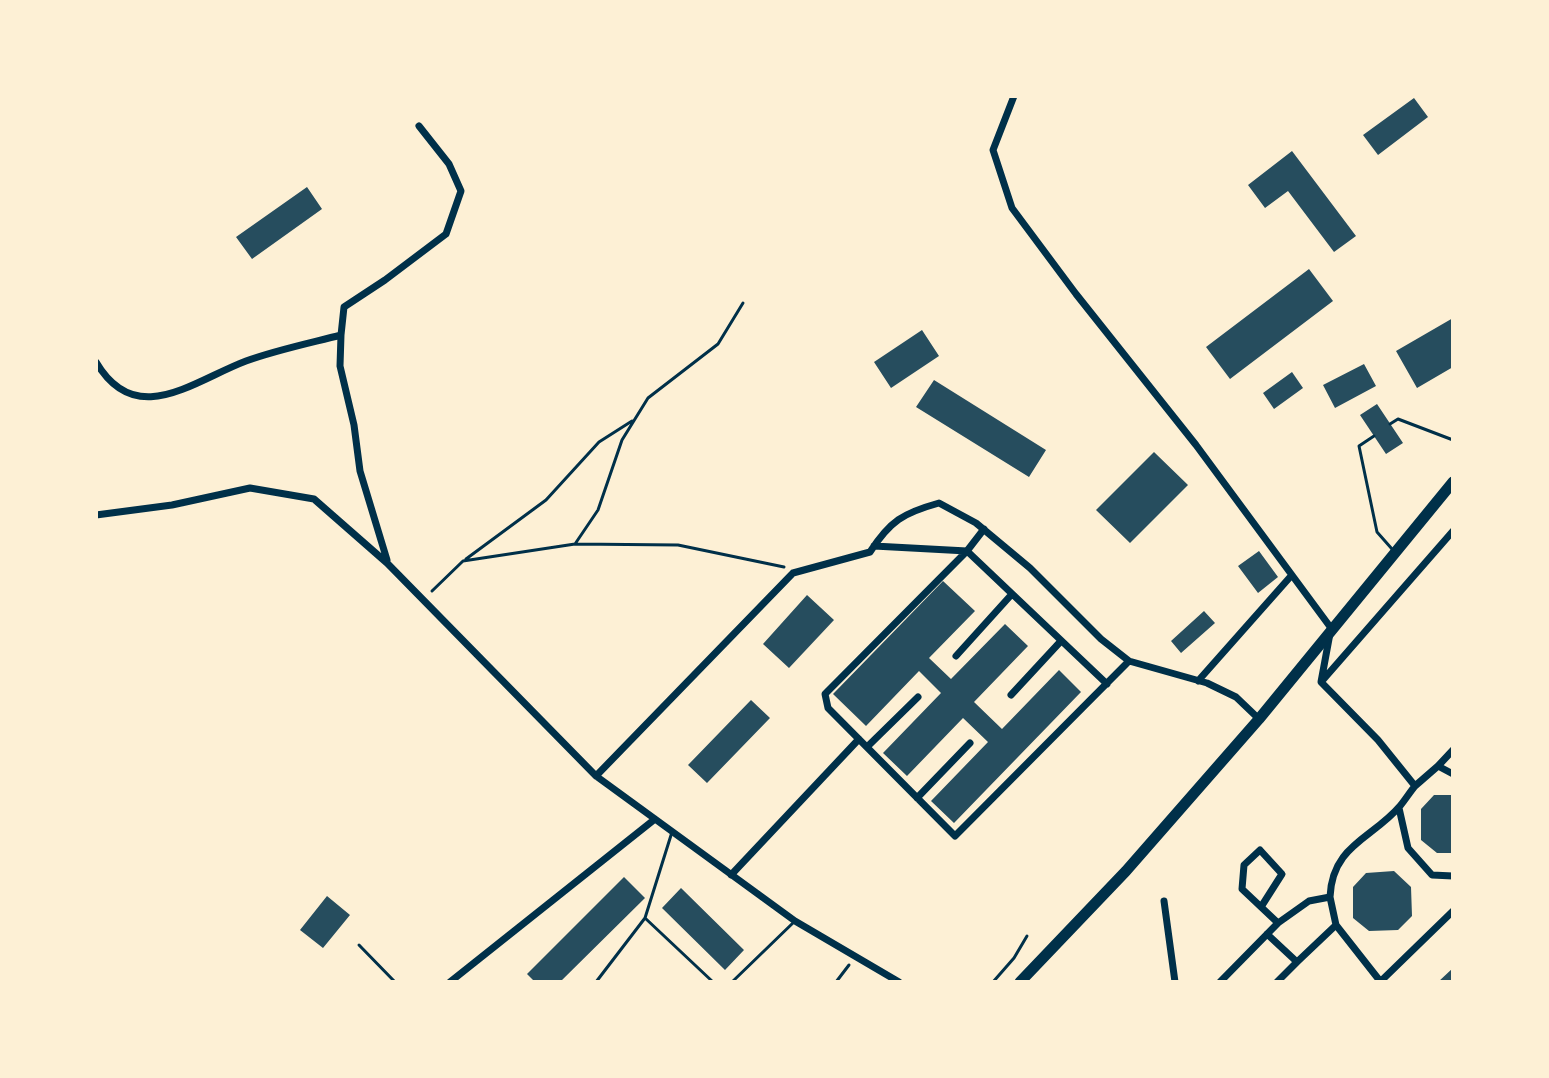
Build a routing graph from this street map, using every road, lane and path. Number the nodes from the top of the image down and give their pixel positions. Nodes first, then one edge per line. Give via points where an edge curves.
1 (1014, 96) edge
2 (419, 126) dead end
3 (743, 303) dead end
4 (341, 335) junction
5 (96, 362) edge
6 (635, 420) junction
7 (1390, 424) dead end
8 (1374, 436) dead end
9 (1453, 440) edge
10 (1453, 482) edge
11 (96, 515) edge
12 (984, 529) junction
13 (1453, 531) edge
14 (575, 544) junction
15 (874, 546) junction
16 (967, 551) junction
17 (1394, 552) junction
18 (463, 561) junction
19 (387, 563) junction
20 (803, 570) junction
21 (1291, 576) junction
22 (1012, 594) junction
23 (423, 600) junction
24 (1331, 628) junction
25 (1061, 641) junction
26 (956, 656) dead end
27 (1129, 661) junction
28 (1198, 681) junction
29 (1321, 682) junction
30 (1107, 684) junction
31 (1011, 695) dead end
32 (918, 697) dead end
33 (1259, 719) junction
34 (859, 739) junction
35 (970, 743) dead end
36 (867, 747) junction
37 (1453, 750) edge
38 (1438, 766) junction
39 (1453, 774) edge
40 (596, 776) junction
41 (1415, 786) junction
42 (917, 798) junction
43 (1399, 808) junction
44 (655, 819) junction
45 (672, 832) junction
46 (731, 875) junction
47 (1453, 876) edge
48 (1330, 897) junction
49 (1164, 901) dead end
50 (1261, 907) junction
51 (1453, 911) edge
52 (645, 918) junction
53 (795, 921) junction
54 (1278, 923) junction
55 (1336, 925) junction
56 (1267, 934) junction
57 (1027, 936) dead end
58 (359, 945) dead end
59 (857, 956) junction
60 (1297, 962) junction
61 (395, 982) edge
62 (450, 982) edge
63 (596, 982) edge
64 (713, 982) edge
65 (732, 982) edge
66 (836, 982) edge
67 (899, 982) edge
68 (993, 982) edge
69 (1020, 982) edge
70 (1175, 982) edge
71 (1220, 982) edge
72 (1277, 982) edge
73 (1380, 982) edge

1 - 21 street via 993,150 1012,208
2 - 4 street via 449,164 461,191 446,234 344,307
3 - 6 path via 718,344 648,398
4 - 5 street via 247,360 165,397 134,397 103,374
4 - 19 street via 340,366 360,471
6 - 14 path via 622,440 598,510
6 - 18 path via 599,442 546,500
7 - 9 lane via 1398,419
8 - 17 lane via 1359,446 1377,532
10 - 17 main road
11 - 19 street via 250,488 314,499
12 - 15 street via 939,503 909,511 886,528
12 - 16 street
12 - 27 street
13 - 29 street
14 - 18 path
14 - 20 path via 678,545
15 - 16 street
15 - 20 street via 870,552
16 - 22 street
16 - 34 street via 825,694 828,708
17 - 24 main road
18 - 23 path
19 - 23 street
20 - 40 street via 793,573
21 - 24 street
21 - 28 street
22 - 25 street
22 - 26 street
23 - 40 street
24 - 29 street
24 - 33 main road
25 - 30 street
25 - 31 street
27 - 28 street
27 - 30 street
28 - 33 street via 1236,697
29 - 41 street
30 - 42 street via 955,836
32 - 36 street
33 - 69 main road
34 - 36 street
34 - 46 street
35 - 42 street
36 - 42 street
37 - 38 street
38 - 39 street
38 - 41 street
40 - 44 street
41 - 43 street
43 - 47 street via 1408,848 1432,875
43 - 48 street via 1345,852
44 - 45 street
44 - 62 street
45 - 46 street
45 - 52 lane
46 - 53 street
48 - 54 street via 1309,901
48 - 55 street
49 - 70 street
50 - 50 street via 1242,889 1244,865 1260,850 1282,874
50 - 54 street
51 - 73 street
52 - 63 lane
52 - 64 lane
53 - 59 street
53 - 65 lane
54 - 56 street
55 - 60 street
55 - 73 street
56 - 60 street
56 - 71 street
57 - 68 path
58 - 61 lane
59 - 66 path
59 - 67 street
60 - 72 street

